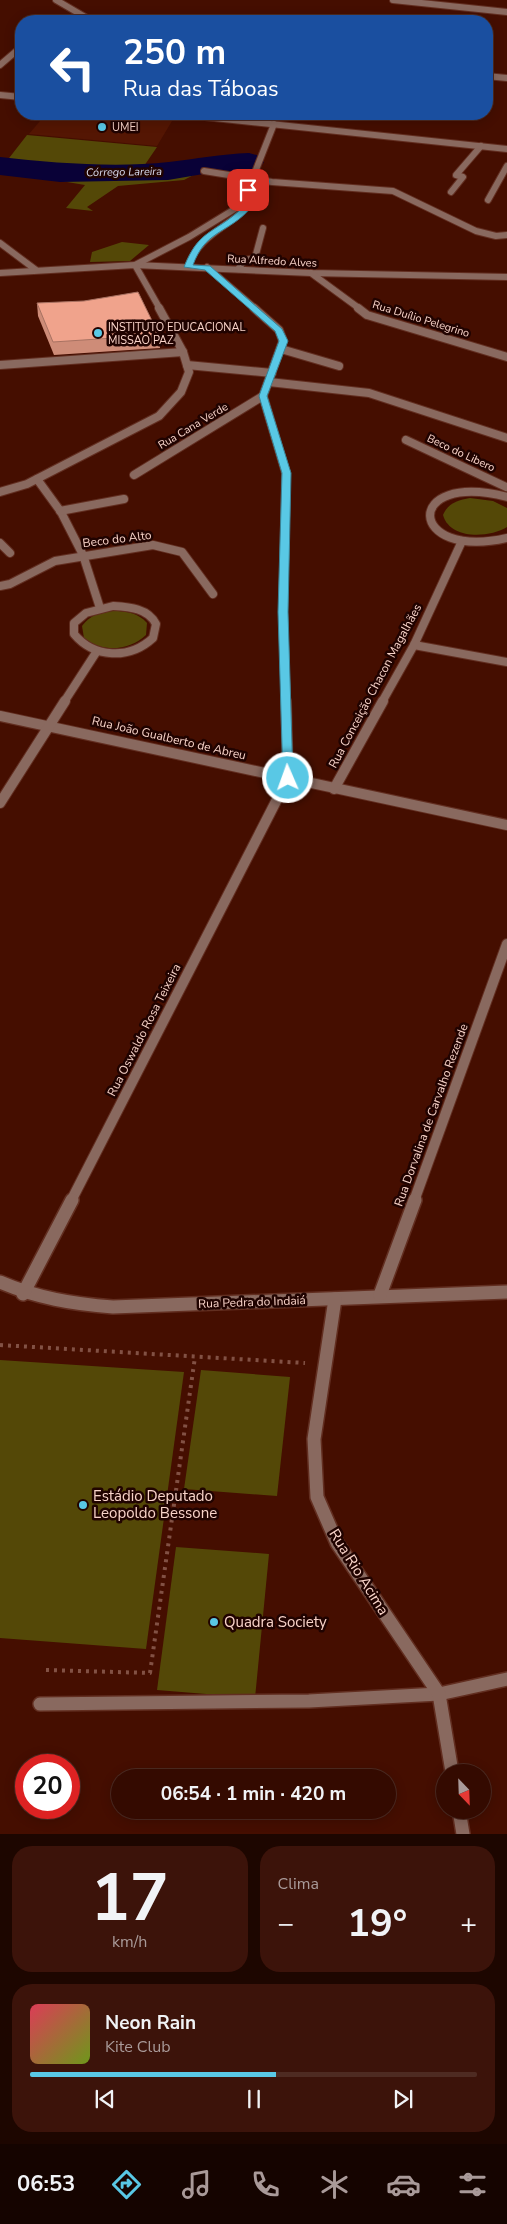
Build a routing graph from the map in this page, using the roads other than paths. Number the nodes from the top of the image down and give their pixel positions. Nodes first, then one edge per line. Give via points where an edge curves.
1 (56, 0) edge
2 (393, 0) edge
3 (507, 12) edge
4 (76, 15) edge
5 (15, 52) edge
6 (0, 65) edge
7 (493, 77) edge
8 (507, 78) edge
9 (0, 95) edge
10 (15, 96) edge
11 (235, 120) edge
12 (274, 124) junction
13 (481, 146) junction
14 (507, 149) edge
15 (507, 166) edge
16 (204, 171) dead end
17 (253, 179) junction
18 (266, 181) junction
19 (451, 192) dead end
20 (488, 200) dead end
21 (263, 228) dead end
22 (507, 235) edge
23 (0, 243) edge
24 (135, 265) junction
25 (188, 267) junction
26 (207, 268) junction
27 (238, 269) junction
28 (36, 270) junction
29 (0, 273) edge
30 (311, 273) junction
31 (507, 277) edge
32 (281, 349) junction
33 (183, 352) junction
34 (507, 357) edge
35 (0, 365) edge
36 (187, 365) junction
37 (339, 366) dead end
38 (272, 373) junction
39 (269, 382) junction
40 (263, 396) junction
41 (507, 438) edge
42 (406, 440) dead end
43 (134, 475) dead end
44 (37, 479) junction
45 (507, 486) edge
46 (0, 492) edge
47 (498, 494) junction
48 (507, 497) edge
49 (124, 499) dead end
50 (60, 511) junction
51 (507, 538) edge
52 (462, 541) junction
53 (0, 543) edge
54 (83, 555) junction
55 (0, 556) edge
56 (0, 586) edge
57 (213, 594) dead end
58 (100, 608) junction
59 (414, 645) junction
60 (96, 652) junction
61 (507, 662) edge
62 (0, 716) edge
63 (50, 725) junction
64 (288, 778) junction
65 (334, 789) junction
66 (0, 804) edge
67 (507, 826) edge
68 (507, 944) edge
69 (0, 1282) edge
70 (507, 1292) edge
71 (23, 1294) junction
72 (380, 1295) junction
73 (335, 1299) junction
74 (507, 1679) edge
75 (439, 1694) junction
76 (40, 1704) dead end
77 (451, 1764) edge
78 (460, 1819) edge
79 (462, 1834) edge

1 - 4 street
2 - 3 street
5 - 6 street
7 - 8 street
9 - 10 street
11 - 12 street
12 - 13 street
12 - 17 street
13 - 14 street
13 - 19 street via 456,175 463,177
15 - 20 street
16 - 17 street
17 - 18 street
17 - 24 street via 238,207 230,214
18 - 22 street via 393,191 476,231
18 - 25 street via 243,212 210,234 196,248
21 - 27 street via 255,258 245,260
23 - 28 street
24 - 25 street, Rua Alfredo Alves
24 - 28 street, Rua Alfredo Alves
24 - 33 street
25 - 26 street, Rua Alfredo Alves
26 - 27 street, Rua Alfredo Alves
26 - 32 street via 279,330 284,341
27 - 30 street, Rua Alfredo Alves
28 - 29 street, Rua Alfredo Alves
30 - 31 street, Rua Alfredo Alves
30 - 34 street, Rua Duílio Pelegrino via 367,315
32 - 37 street
32 - 38 street
33 - 35 street
33 - 36 street
36 - 38 street
36 - 44 street via 189,372 180,392 159,416
38 - 39 street
39 - 40 street
39 - 41 street via 369,393
40 - 43 street, Rua Cana Verde
40 - 64 street via 286,473 283,612
42 - 45 street, Beco do Libero
44 - 46 street
44 - 50 street
45 - 47 street
47 - 48 street
47 - 52 street via 483,491 452,494 432,505 428,513 434,526
49 - 50 street
50 - 54 street
51 - 52 street via 479,543
52 - 59 street, Rua Conceição Chacon Magalhães
53 - 55 street via 10,553
54 - 56 street, Beco do Alto via 55,561
54 - 57 street, Beco do Alto via 153,545 182,552
54 - 58 street
58 - 60 street via 78,618 73,626 76,641
58 - 60 street via 139,610 149,615 157,629 147,644 136,649
59 - 61 street
59 - 65 street, Rua Conceição Chacon Magalhães
60 - 63 street
62 - 63 street, Rua João Gualberto de Abreu
63 - 64 street, Rua João Gualberto de Abreu
63 - 66 street
64 - 65 street, Rua João Gualberto de Abreu
64 - 71 street, Rua Oswaldo Rosa Teixeira
65 - 67 street, Rua João Gualberto de Abreu
68 - 72 street, Rua Dorvalina de Carvalho Rezende
69 - 71 street, Rua Pedra do Indaiá
70 - 72 street, Rua Pedra do Indaiá
71 - 73 street, Rua Pedra do Indaiá via 99,1307
72 - 73 street, Rua Pedra do Indaiá
73 - 75 street, Rua Rio Acima via 314,1439 317,1497 337,1543
74 - 75 street
75 - 76 street via 309,1701
75 - 77 street, Rua Rio Acima
78 - 79 street

